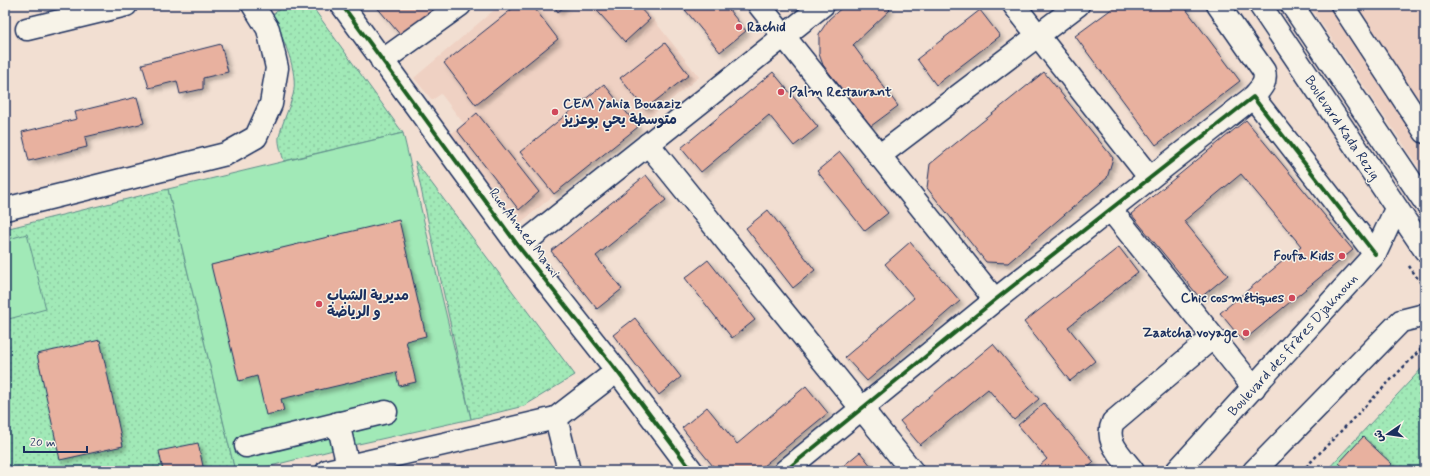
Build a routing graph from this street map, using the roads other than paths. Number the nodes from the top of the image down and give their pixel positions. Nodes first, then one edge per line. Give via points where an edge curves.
1 (126, 5) edge
2 (342, 5) edge
3 (460, 5) edge
4 (759, 5) edge
5 (823, 5) edge
6 (1014, 5) edge
7 (1078, 5) edge
8 (1218, 5) edge
9 (1260, 5) edge
10 (1292, 5) edge
11 (1342, 5) edge
12 (255, 6) edge
13 (27, 29) dead end
14 (784, 36) junction
15 (1038, 36) junction
16 (382, 61) junction
17 (1253, 97) junction
18 (1425, 132) edge
19 (648, 144) junction
20 (879, 156) junction
21 (1150, 178) junction
22 (1425, 202) edge
23 (5, 209) edge
24 (1110, 209) junction
25 (1396, 209) junction
26 (519, 247) junction
27 (1425, 250) edge
28 (1375, 254) junction
29 (995, 300) junction
30 (1425, 315) edge
31 (1213, 337) junction
32 (616, 371) junction
33 (1254, 388) junction
34 (862, 408) junction
35 (386, 412) dead end
36 (556, 418) junction
37 (338, 423) junction
38 (246, 446) dead end
39 (348, 466) junction
40 (327, 471) edge
41 (569, 471) edge
42 (692, 471) edge
43 (785, 471) edge
44 (912, 471) edge
45 (1133, 471) edge
46 (1177, 471) edge
47 (1254, 471) edge

1 - 13 street
2 - 16 street, Rue Ahmed Mami
3 - 16 street
4 - 14 street
5 - 14 street
6 - 15 street
7 - 15 street
8 - 17 street via 1264,71 1266,79
9 - 25 street, Boulevard Kada Rezig
10 - 22 street, Boulevard Kada Rezig
11 - 18 street
12 - 23 street via 268,29 277,68 272,104 256,137 226,154
14 - 19 street
14 - 20 street
15 - 20 street
15 - 21 street
16 - 26 street, Rue Ahmed Mami
17 - 21 street
17 - 28 street
19 - 26 street
19 - 34 street
20 - 29 street
21 - 24 street
24 - 29 street
24 - 31 street
25 - 27 street, Boulevard Kada Rezig
25 - 28 street, Boulevard des frères Djaknoun
26 - 32 street, Rue Ahmed Mami
28 - 33 street, Boulevard des frères Djaknoun
29 - 34 street
30 - 47 street via 1401,321
31 - 33 street
31 - 45 street via 1113,422 1109,431 1112,443
32 - 36 street
32 - 42 street, Rue Ahmed Mami
33 - 46 street, Boulevard des frères Djaknoun
34 - 43 street
34 - 44 street
35 - 37 street
36 - 39 street
36 - 41 street
37 - 38 street
37 - 39 street
39 - 40 street

